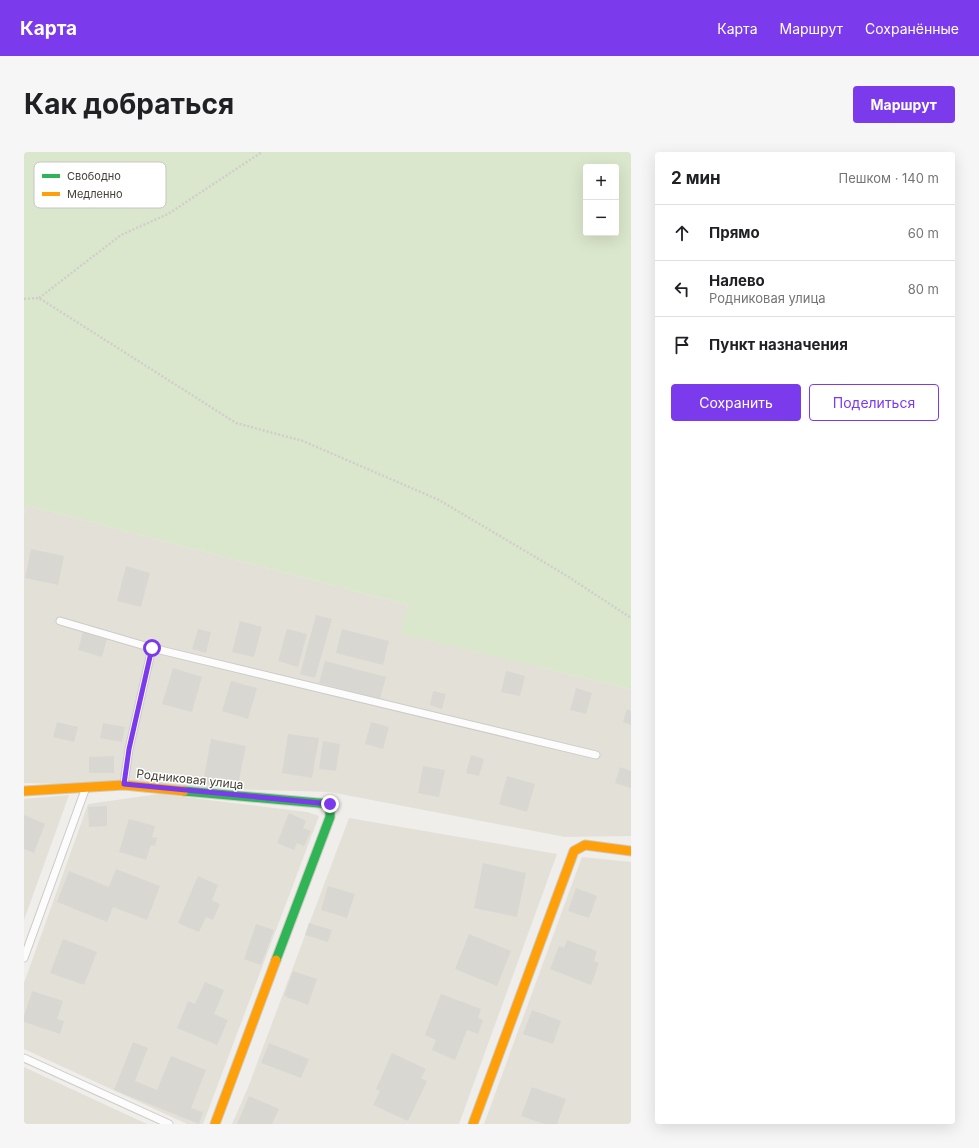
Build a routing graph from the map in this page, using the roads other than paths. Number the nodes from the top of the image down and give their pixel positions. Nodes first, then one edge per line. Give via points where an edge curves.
1 (60, 621) dead end
2 (152, 648) junction
3 (596, 755) dead end
4 (124, 784) junction
5 (86, 786) junction
6 (24, 791) edge
7 (631, 851) edge
8 (24, 958) edge
9 (24, 1058) edge
10 (168, 1124) edge
11 (215, 1124) edge
12 (473, 1124) edge

1 - 2 lane
2 - 3 lane
2 - 4 lane via 129,749
4 - 5 street, Родниковая улица
4 - 11 street, Родниковая улица via 330,804 330,817
5 - 6 street, Родниковая улица
5 - 8 lane
7 - 12 street via 585,845 574,851
9 - 10 lane

